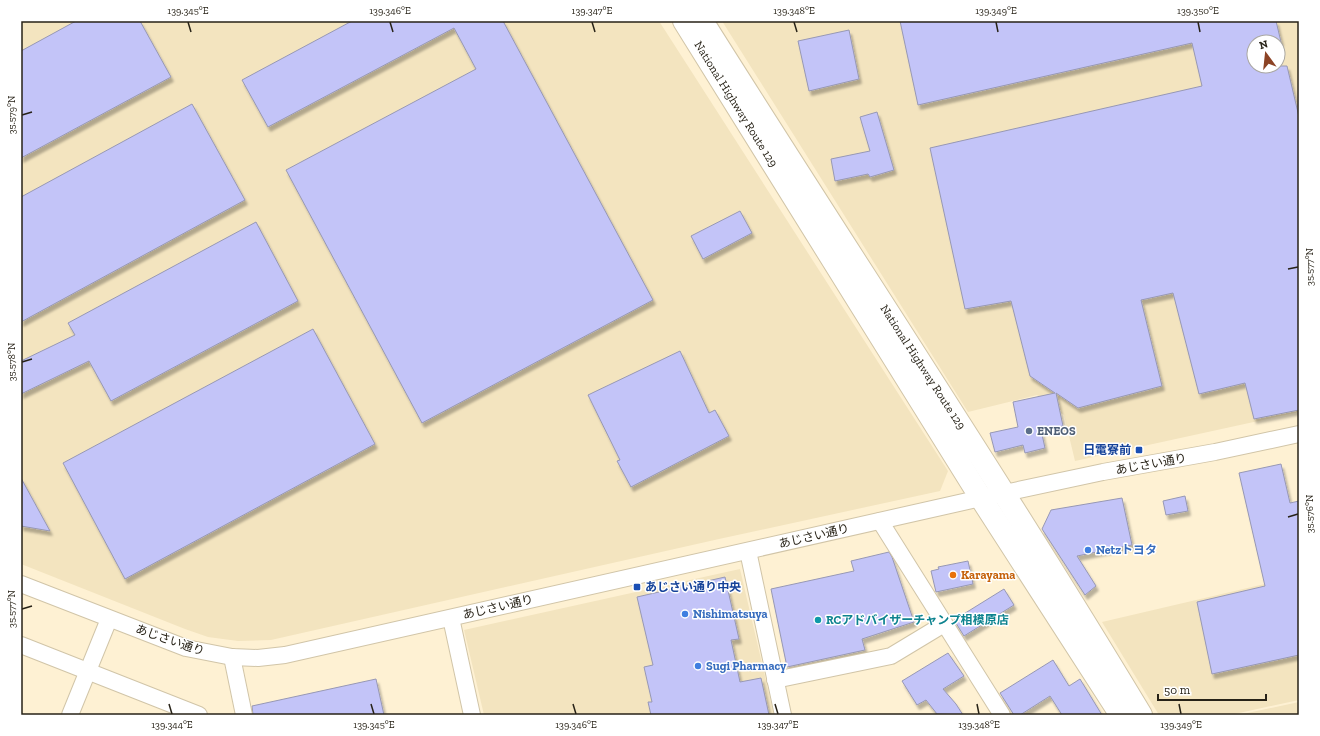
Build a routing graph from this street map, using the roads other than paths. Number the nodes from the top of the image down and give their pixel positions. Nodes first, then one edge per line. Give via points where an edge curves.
1 (684, 21) edge
2 (702, 21) edge
3 (1299, 434) edge
4 (1003, 494) junction
5 (981, 498) junction
6 (880, 521) junction
7 (748, 551) junction
8 (21, 584) edge
9 (451, 618) junction
10 (109, 619) junction
11 (944, 624) junction
12 (21, 645) edge
13 (232, 657) junction
14 (87, 671) junction
15 (775, 680) junction
16 (70, 715) edge
17 (199, 715) edge
18 (244, 715) edge
19 (472, 715) edge
20 (783, 715) edge
21 (1002, 715) edge
22 (1121, 715) edge
23 (1141, 715) edge

1 - 5 highway, National Highway Route 129
2 - 4 highway, National Highway Route 129
3 - 4 street, あじさい通り
4 - 5 street, あじさい通り
4 - 23 highway, National Highway Route 129
5 - 6 street, あじさい通り
5 - 22 highway, National Highway Route 129
6 - 7 street, あじさい通り
6 - 11 street
7 - 9 street, あじさい通り
7 - 15 street
8 - 10 street, あじさい通り
9 - 13 street, あじさい通り via 285,655
9 - 19 street
10 - 13 street, あじさい通り via 186,648
10 - 14 street
11 - 15 street via 891,656
11 - 21 street
12 - 14 street
13 - 18 street
14 - 16 street
14 - 17 street
15 - 20 street

